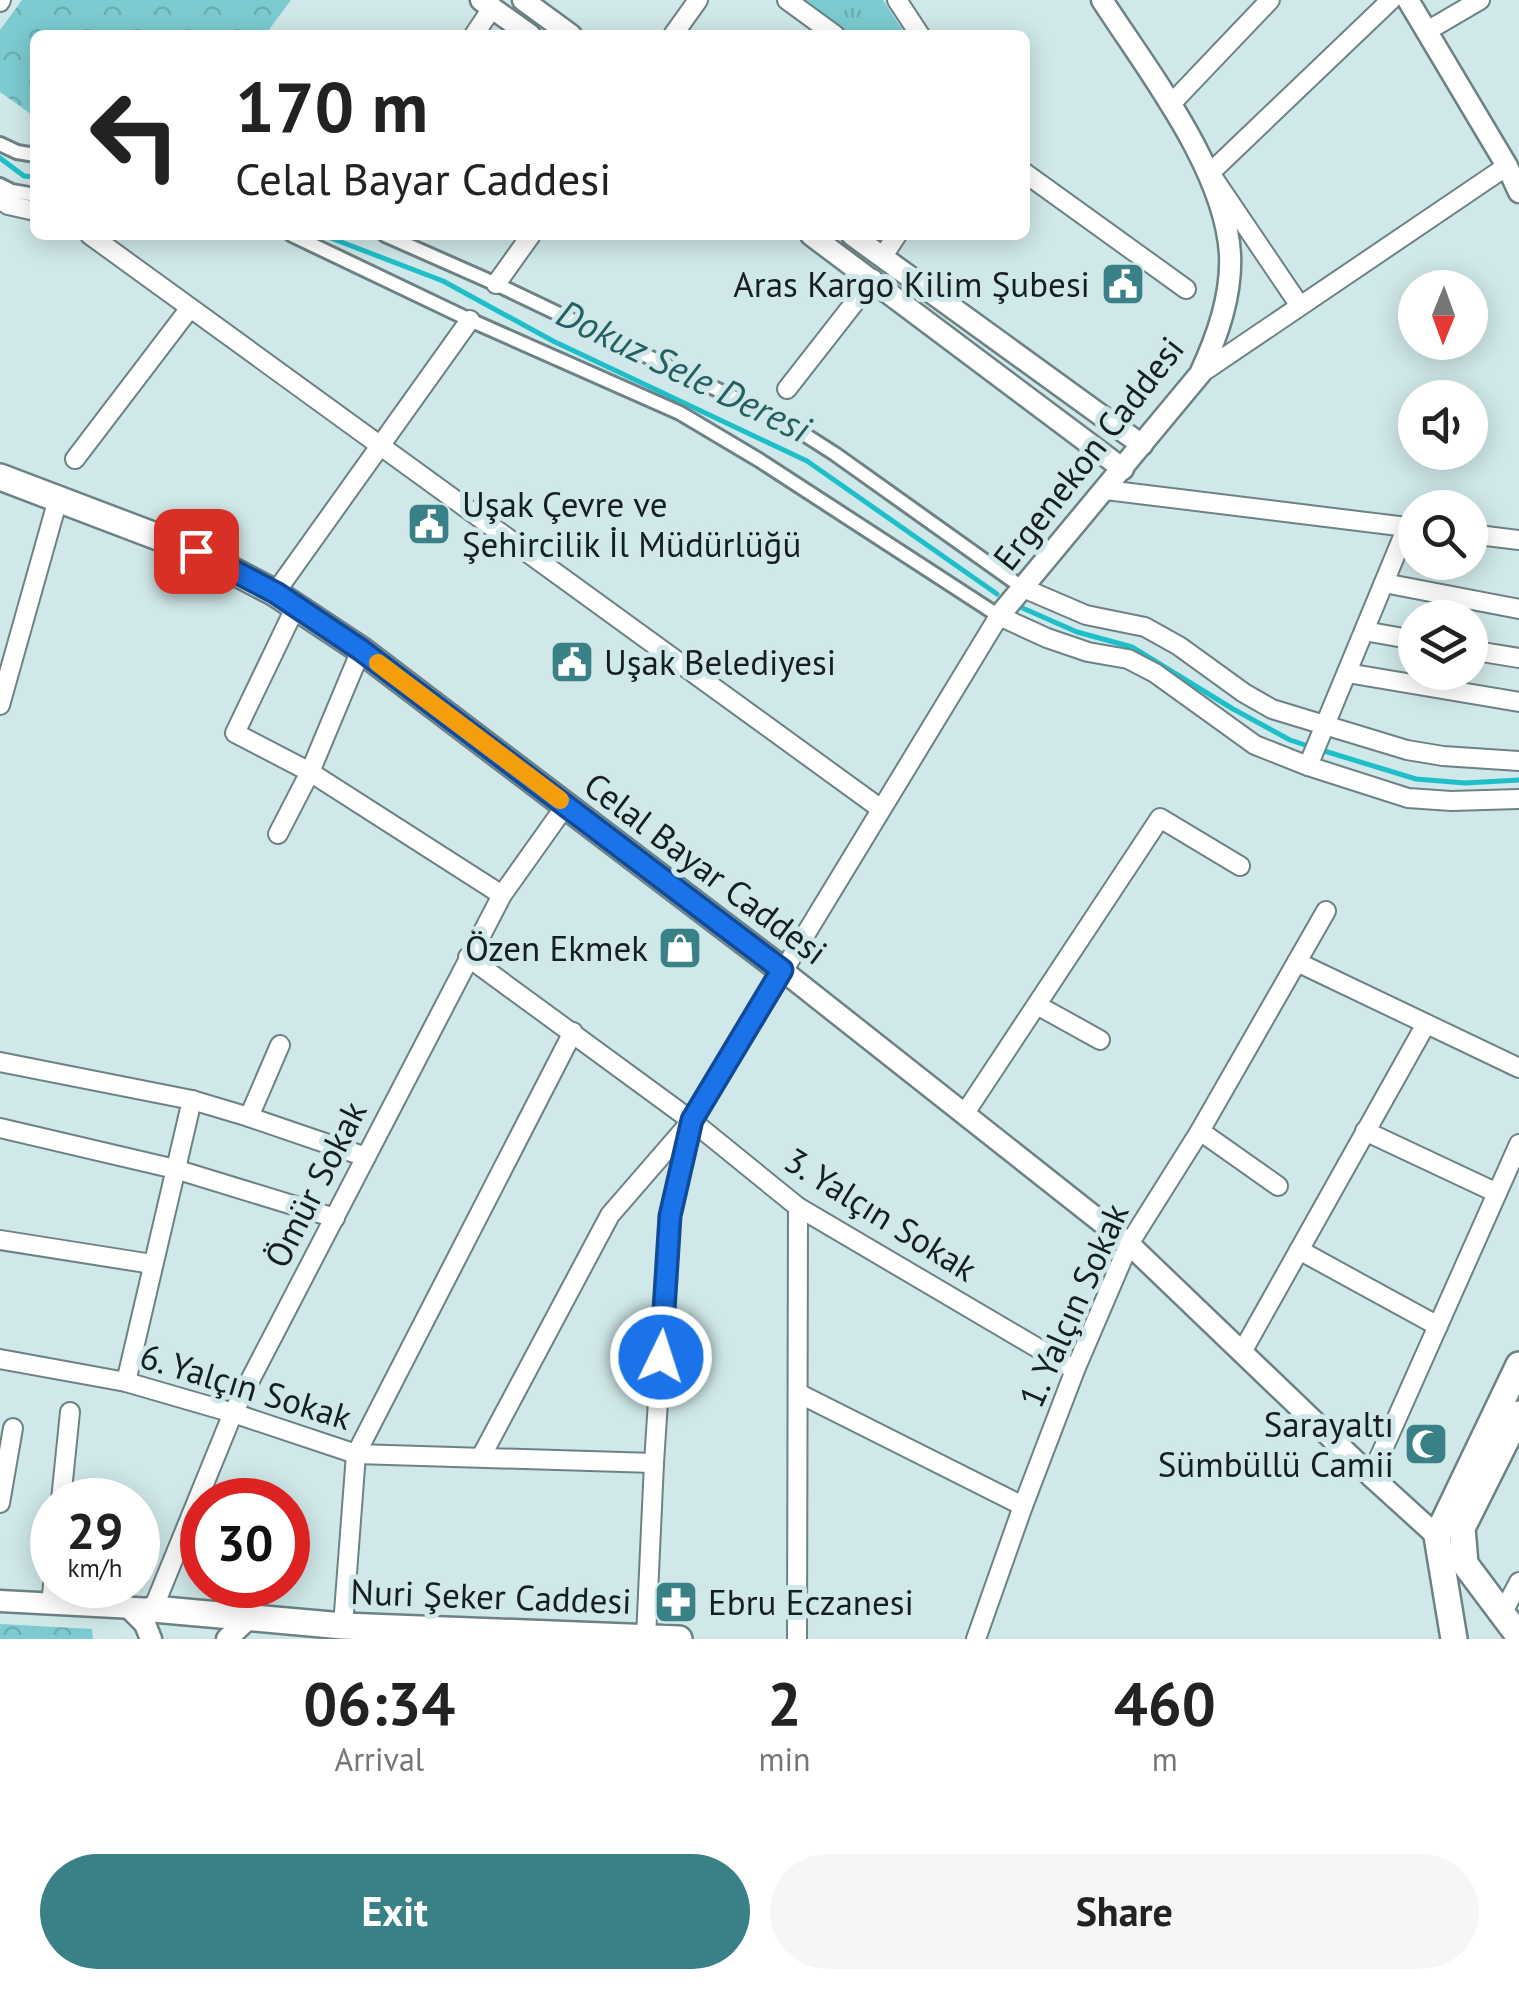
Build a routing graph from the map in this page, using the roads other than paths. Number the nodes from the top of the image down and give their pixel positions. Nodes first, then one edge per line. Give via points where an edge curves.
1 (523, 0) edge
2 (698, 0) edge
3 (787, 0) edge
4 (897, 0) edge
5 (1102, 0) edge
6 (1270, 0) edge
7 (1392, 0) edge
8 (1408, 0) edge
9 (1480, 0) edge
10 (486, 4) edge
11 (476, 30) edge
12 (523, 30) edge
13 (564, 30) edge
14 (677, 30) edge
15 (829, 30) edge
16 (917, 30) edge
17 (1427, 30) junction
18 (1170, 105) junction
19 (0, 144) edge
20 (30, 154) edge
21 (1507, 166) junction
22 (1210, 173) junction
23 (1030, 176) edge
24 (0, 185) edge
25 (1519, 192) edge
26 (30, 195) edge
27 (0, 200) edge
28 (30, 211) edge
29 (97, 240) edge
30 (302, 240) edge
31 (396, 240) edge
32 (527, 240) edge
33 (818, 240) edge
34 (859, 240) edge
35 (894, 240) edge
36 (883, 256) junction
37 (873, 279) junction
38 (496, 284) junction
39 (1186, 289) dead end
40 (1300, 306) junction
41 (190, 308) junction
42 (470, 320) junction
43 (1200, 374) junction
44 (787, 388) dead end
45 (1142, 445) junction
46 (380, 446) junction
47 (75, 459) dead end
48 (1124, 468) junction
49 (0, 476) edge
50 (1106, 490) junction
51 (58, 499) junction
52 (1398, 526) edge
53 (1488, 536) edge
54 (1519, 540) edge
55 (1398, 554) edge
56 (1384, 583) junction
57 (1024, 588) junction
58 (286, 600) junction
59 (1519, 610) edge
60 (999, 616) junction
61 (1364, 630) junction
62 (1398, 637) edge
63 (361, 650) junction
64 (1488, 653) edge
65 (1519, 658) edge
66 (1347, 673) junction
67 (1519, 702) edge
68 (0, 705) edge
69 (1322, 733) junction
70 (1519, 761) edge
71 (1310, 762) junction
72 (310, 772) junction
73 (1519, 799) edge
74 (566, 805) junction
75 (881, 810) junction
76 (278, 834) dead end
77 (1240, 866) dead end
78 (502, 895) junction
79 (1326, 912) dead end
80 (468, 957) junction
81 (1297, 962) junction
82 (782, 970) junction
83 (1036, 1005) junction
84 (1426, 1024) junction
85 (573, 1032) junction
86 (1100, 1040) dead end
87 (280, 1045) dead end
88 (0, 1062) edge
89 (1519, 1068) edge
90 (192, 1100) junction
91 (965, 1113) junction
92 (249, 1117) junction
93 (692, 1120) junction
94 (0, 1128) edge
95 (1200, 1130) junction
96 (1366, 1131) junction
97 (1519, 1144) edge
98 (366, 1157) junction
99 (175, 1168) junction
100 (1278, 1186) dead end
101 (1497, 1193) junction
102 (798, 1208) junction
103 (335, 1218) junction
104 (0, 1240) edge
105 (1129, 1244) junction
106 (1299, 1250) junction
107 (152, 1264) junction
108 (1438, 1326) junction
109 (1242, 1352) junction
110 (0, 1359) edge
111 (1519, 1365) edge
112 (1075, 1370) junction
113 (126, 1382) junction
114 (798, 1393) junction
115 (70, 1412) dead end
116 (233, 1413) junction
117 (1519, 1414) edge
118 (13, 1428) dead end
119 (356, 1454) junction
120 (481, 1457) junction
121 (654, 1462) junction
122 (1371, 1476) junction
123 (63, 1478) edge
124 (0, 1503) edge
125 (1023, 1506) junction
126 (1437, 1536) junction
127 (160, 1566) edge
128 (1519, 1582) edge
129 (30, 1597) edge
130 (0, 1601) edge
131 (140, 1608) joint
132 (1502, 1614) junction
133 (250, 1618) junction
134 (343, 1626) junction
135 (372, 1633) edge
136 (1519, 1636) edge
137 (558, 1637) edge
138 (646, 1638) edge
139 (151, 1639) edge
140 (227, 1639) edge
141 (679, 1639) edge
142 (797, 1639) edge
143 (976, 1639) edge
144 (1454, 1639) edge

1 - 13 street
2 - 14 street
3 - 15 street
4 - 16 street
5 - 18 street, Ergenekon Caddesi
6 - 18 street
7 - 22 street
8 - 17 street
9 - 17 street
10 - 11 street
10 - 12 street
17 - 21 street
18 - 22 street, Ergenekon Caddesi
19 - 20 street
21 - 25 street
21 - 40 street
22 - 40 street
22 - 43 street, Ergenekon Caddesi via 1230,256 1224,312
23 - 39 street
24 - 26 street
27 - 28 street
29 - 41 street
30 - 42 street
31 - 38 street
32 - 38 street
33 - 37 street
34 - 36 street
35 - 36 street
36 - 45 street
37 - 44 street
37 - 48 street
38 - 57 street via 785,422
40 - 43 street
41 - 46 street
41 - 47 street
42 - 46 street
42 - 60 street via 680,414
43 - 45 street, Ergenekon Caddesi
45 - 48 street, Ergenekon Caddesi
46 - 58 street
46 - 75 street
48 - 50 street, Ergenekon Caddesi
49 - 51 main road, Celal Bayar Caddesi
50 - 52 street
50 - 57 street, Ergenekon Caddesi
51 - 58 main road, Celal Bayar Caddesi via 196,551
51 - 68 street
53 - 54 street
55 - 56 street
56 - 59 street
56 - 61 street
57 - 60 street, Ergenekon Caddesi
57 - 69 street via 1086,615 1145,627 1272,710
58 - 63 main road, Celal Bayar Caddesi
58 - 72 street via 235,733
60 - 71 street via 1088,652 1128,660 1255,744
60 - 75 street
61 - 62 street
61 - 66 street
63 - 72 street
63 - 74 main road, Celal Bayar Caddesi
64 - 65 street
66 - 67 street
66 - 69 street
69 - 70 street via 1443,756
69 - 71 street
71 - 73 street via 1408,798
72 - 76 street
72 - 78 street
74 - 78 street, Ömür Sokak
74 - 82 main road, Celal Bayar Caddesi
75 - 82 street
77 - 83 street via 1160,818
78 - 80 street, Ömür Sokak
79 - 81 street, 1. Yalçın Sokak
80 - 85 street, 3. Yalçın Sokak
80 - 98 street, Ömür Sokak
81 - 84 street
81 - 95 street, 1. Yalçın Sokak
82 - 91 street, Celal Bayar Caddesi
82 - 93 street
83 - 86 street
83 - 91 street
84 - 89 street
84 - 96 street
85 - 93 street, 3. Yalçın Sokak
85 - 119 street
87 - 92 street
88 - 90 street
90 - 92 street
90 - 99 street
91 - 105 street, Celal Bayar Caddesi
92 - 98 street
93 - 102 street, 3. Yalçın Sokak
93 - 120 street via 610,1215
93 - 121 street via 670,1216
94 - 99 street
95 - 100 street
95 - 105 street, 1. Yalçın Sokak
96 - 101 street
96 - 106 street
97 - 101 street
98 - 103 street, Ömür Sokak
99 - 103 street
99 - 107 street
101 - 108 street
102 - 112 street, 3. Yalçın Sokak
102 - 114 street
103 - 116 street, Ömür Sokak
104 - 107 street
105 - 109 street, Celal Bayar Caddesi
105 - 112 street, 1. Yalçın Sokak
106 - 108 street
106 - 109 street
107 - 113 street
108 - 122 street
109 - 122 street, Celal Bayar Caddesi
110 - 113 street, 6. Yalçın Sokak
111 - 126 main road
112 - 125 street, 1. Yalçın Sokak
113 - 116 street, 6. Yalçın Sokak
114 - 125 street
114 - 142 street
115 - 123 street
116 - 119 street, 6. Yalçın Sokak
116 - 127 street, Ömür Sokak
117 - 132 main road via 1462,1528 1465,1564
118 - 124 street
119 - 120 street, 6. Yalçın Sokak
119 - 134 street
120 - 121 street, 6. Yalçın Sokak
121 - 138 street
122 - 126 street, Celal Bayar Caddesi
125 - 143 street, 1. Yalçın Sokak
126 - 144 main road
128 - 132 street
129 - 130 street, Nuri Şeker Caddesi
131 - 133 main road, Nuri Şeker Caddesi
131 - 139 street
132 - 136 main road
133 - 134 main road, Nuri Şeker Caddesi
133 - 140 street
134 - 135 main road, Nuri Şeker Caddesi
135 - 137 main road, Nuri Şeker Caddesi
137 - 138 main road, Nuri Şeker Caddesi
138 - 141 main road, Nuri Şeker Caddesi

